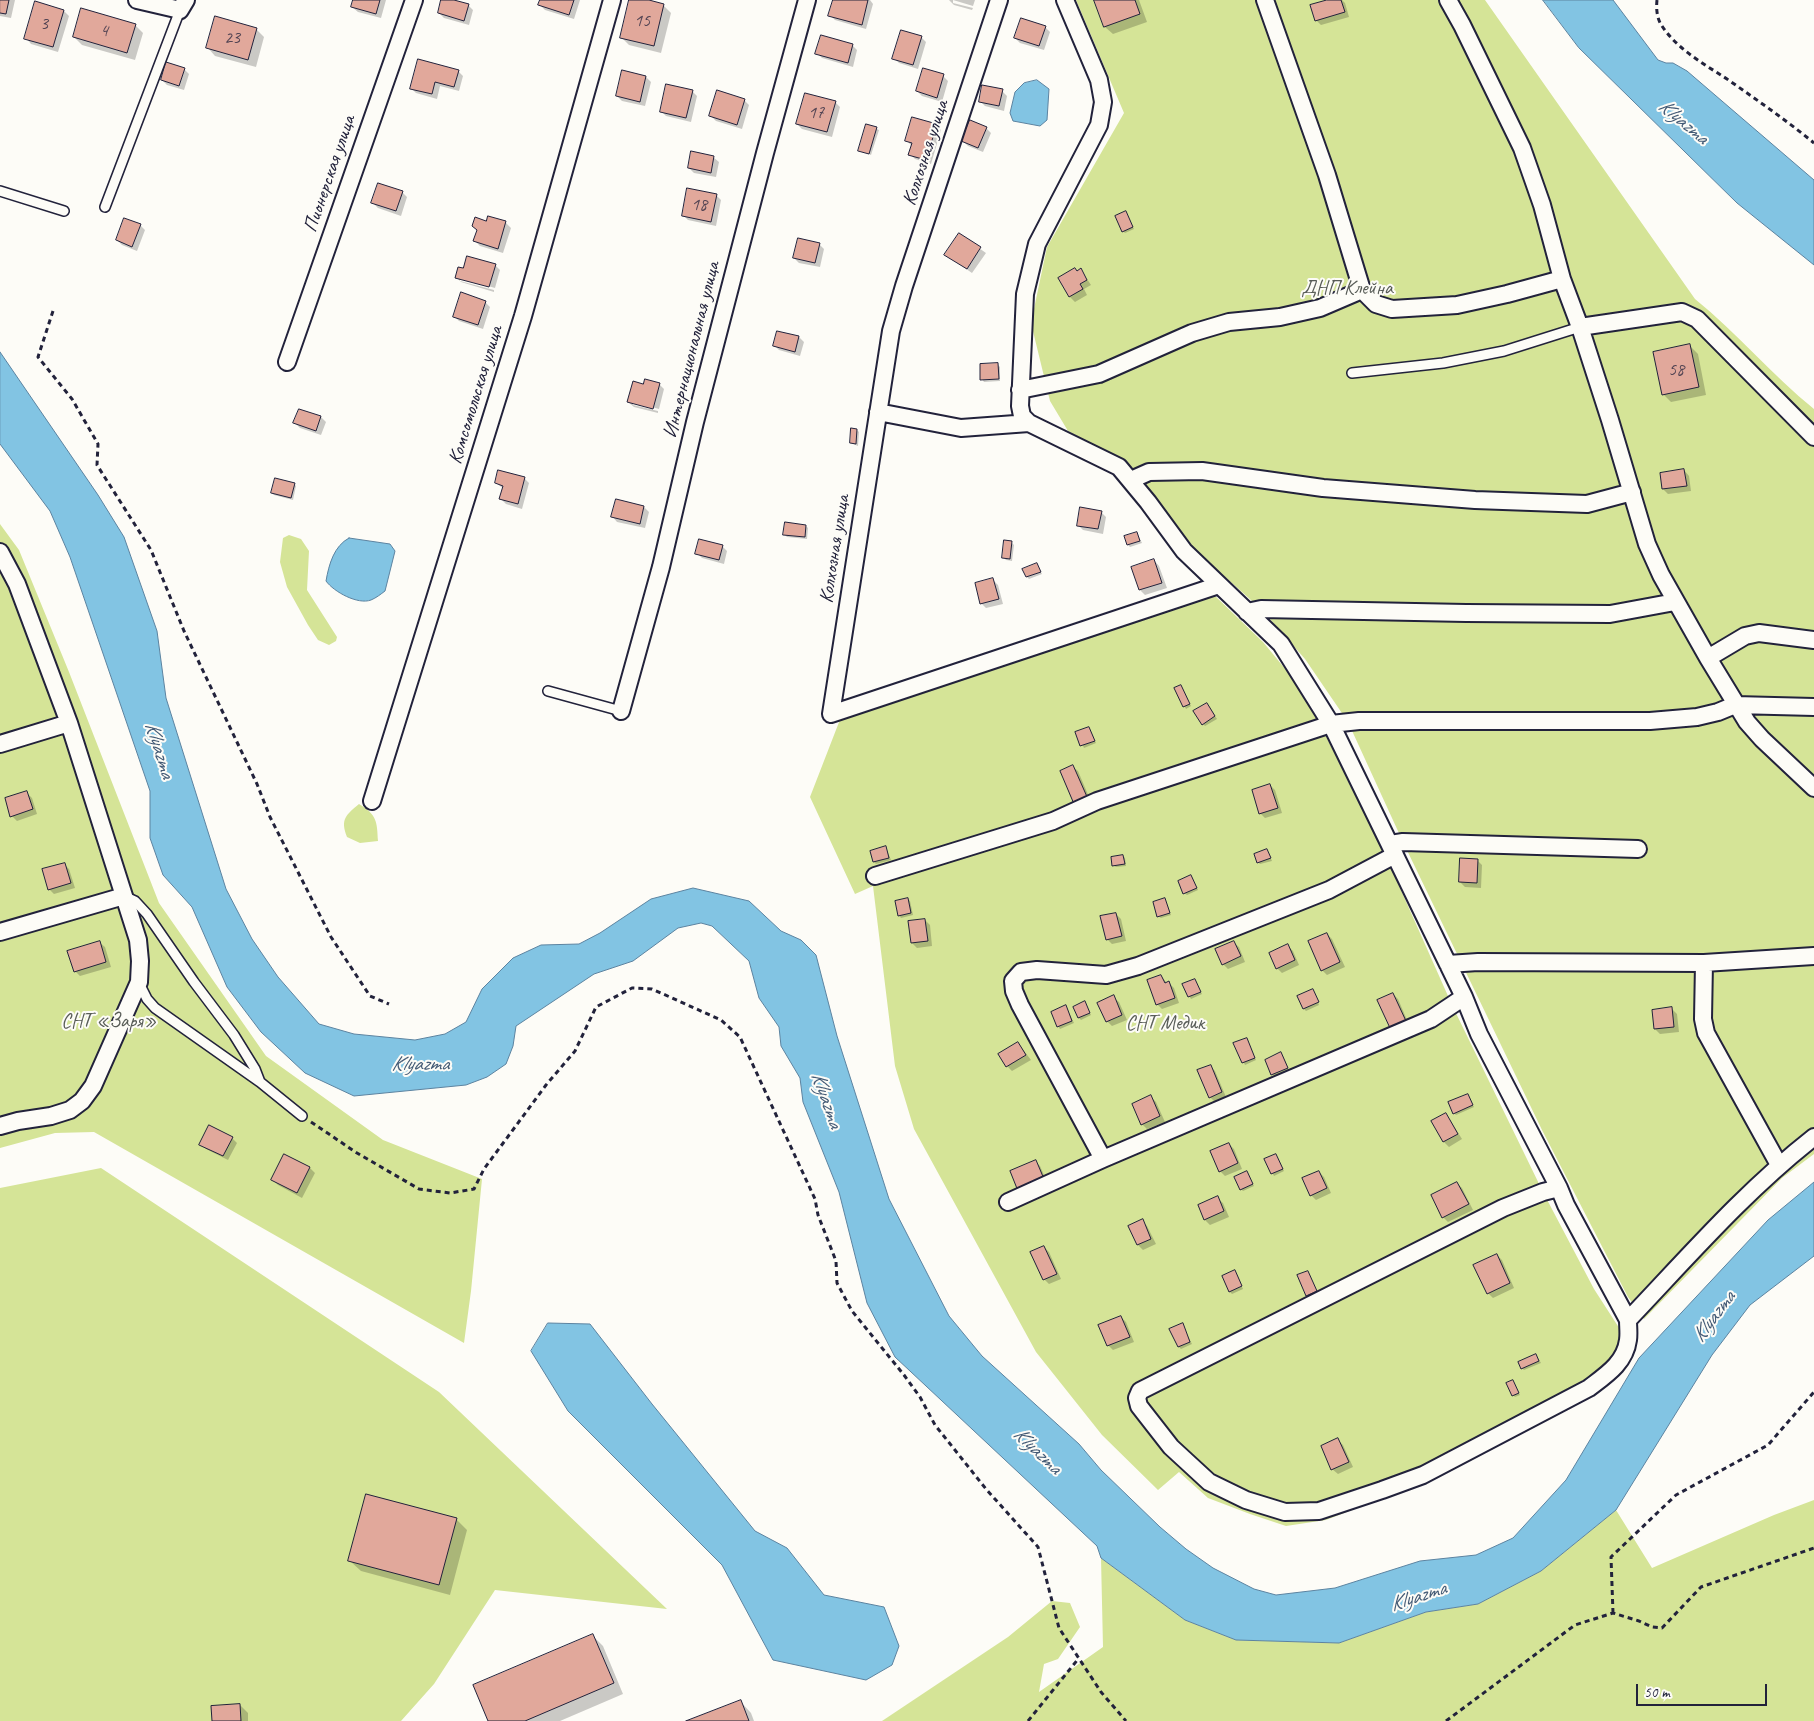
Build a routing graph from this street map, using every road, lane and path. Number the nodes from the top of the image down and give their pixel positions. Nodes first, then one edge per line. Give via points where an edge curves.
1 (137, 0) edge
2 (414, 0) edge
3 (612, 0) edge
4 (807, 0) edge
5 (999, 0) edge
6 (1065, 0) edge
7 (1265, 0) edge
8 (1448, 0) edge
9 (1657, 0) edge
10 (183, 5) edge
11 (1814, 143) edge
12 (0, 191) edge
13 (105, 207) dead end
14 (64, 210) dead end
15 (1562, 278) junction
16 (1362, 290) junction
17 (53, 311) dead end
18 (1580, 327) junction
19 (287, 362) dead end
20 (1352, 373) dead end
21 (1020, 390) junction
22 (878, 412) junction
23 (1029, 423) junction
24 (1814, 437) edge
25 (1131, 480) junction
26 (1632, 492) junction
27 (0, 552) edge
28 (6, 579) edge
29 (1219, 585) junction
30 (1675, 602) junction
31 (1247, 612) junction
32 (1814, 640) edge
33 (1708, 658) junction
34 (548, 691) dead end
35 (1735, 704) junction
36 (1814, 707) edge
37 (621, 711) joint
38 (69, 723) junction
39 (1331, 724) junction
40 (0, 744) edge
41 (1814, 788) edge
42 (372, 800) dead end
43 (1392, 849) junction
44 (1638, 849) dead end
45 (875, 876) dead end
46 (124, 896) junction
47 (0, 932) edge
48 (1814, 956) edge
49 (1704, 963) junction
50 (1448, 964) junction
51 (139, 982) junction
52 (1464, 997) junction
53 (389, 1004) dead end
54 (260, 1082) junction
55 (302, 1116) joint
56 (0, 1126) edge
57 (1814, 1137) edge
58 (1103, 1159) junction
59 (1779, 1165) junction
60 (1559, 1188) junction
61 (1008, 1202) dead end
62 (1628, 1320) junction
63 (1814, 1392) edge
64 (1814, 1548) edge
65 (1613, 1612) junction
66 (1079, 1658) junction
67 (1028, 1721) edge
68 (1126, 1721) edge
69 (1446, 1721) edge

1 - 10 street
2 - 19 street, Пионерская улица
3 - 42 street, Комсомольская улица via 523,316
4 - 37 street, Интернациональная улица
5 - 22 street, Колхозная улица via 904,286 892,331
6 - 21 street via 1099,80 1102,102 1099,125 1037,244 1025,294
7 - 16 street via 1327,175
8 - 15 street via 1522,148
9 - 11 path via 1660,24 1668,35
10 - 13 lane
12 - 14 lane
15 - 16 street via 1458,305 1392,309 1376,304
15 - 18 street
16 - 21 street via 1320,308 1280,317 1229,322 1192,333 1099,374
17 - 53 path via 38,357 72,399 98,444 97,465 151,550 184,631 270,817 331,937 370,996
18 - 20 lane via 1504,351 1460,360
18 - 24 street via 1682,312 1697,319
18 - 26 street
21 - 23 street via 1022,416
22 - 23 street via 961,428
22 - 29 street, Колхозная улица via 831,714
23 - 25 street via 1119,468
25 - 26 street via 1149,472 1202,471 1323,488 1475,500 1587,504
25 - 29 street via 1184,551
26 - 30 street via 1647,544
27 - 28 street
28 - 38 street
29 - 31 street
30 - 31 street via 1610,614 1261,609
30 - 33 street
31 - 39 street via 1281,644
32 - 33 street via 1759,633 1745,636
33 - 35 street
34 - 37 lane
35 - 36 street
35 - 39 street via 1697,717 1650,721 1359,721
35 - 41 street via 1762,739
38 - 40 street
38 - 46 street
39 - 43 street
39 - 45 street via 1097,801 1053,821
43 - 44 street via 1403,842
43 - 50 street
43 - 58 street via 1329,890 1138,966 1106,974 1021,972 1014,981 1020,1005
46 - 47 street
46 - 51 street via 138,940
46 - 54 lane via 135,901 147,914 234,1035
48 - 49 street
49 - 50 street
49 - 59 street via 1703,1019 1706,1033
50 - 52 street
51 - 54 lane via 155,1008
51 - 56 street via 92,1086 82,1101 70,1110 51,1116
52 - 58 street via 1430,1019
52 - 60 street via 1479,1034
54 - 55 lane
55 - 66 path via 418,1189 450,1192 474,1189 484,1169 534,1100 575,1051 596,1007 632,988 652,989 721,1020 740,1037 815,1199 836,1261 837,1283 852,1311 915,1390 935,1425 1038,1547 1059,1628
57 - 59 street
58 - 61 street
59 - 62 street
60 - 62 street
60 - 62 street via 1503,1208 1140,1391 1137,1398 1139,1406 1172,1447 1209,1482 1246,1500 1285,1512 1319,1511 1423,1474 1589,1388 1622,1358 1628,1340
63 - 65 path via 1768,1445 1676,1494 1611,1557
64 - 65 path via 1702,1586 1662,1628
65 - 69 path via 1575,1625
66 - 67 path
66 - 68 path via 1101,1692

